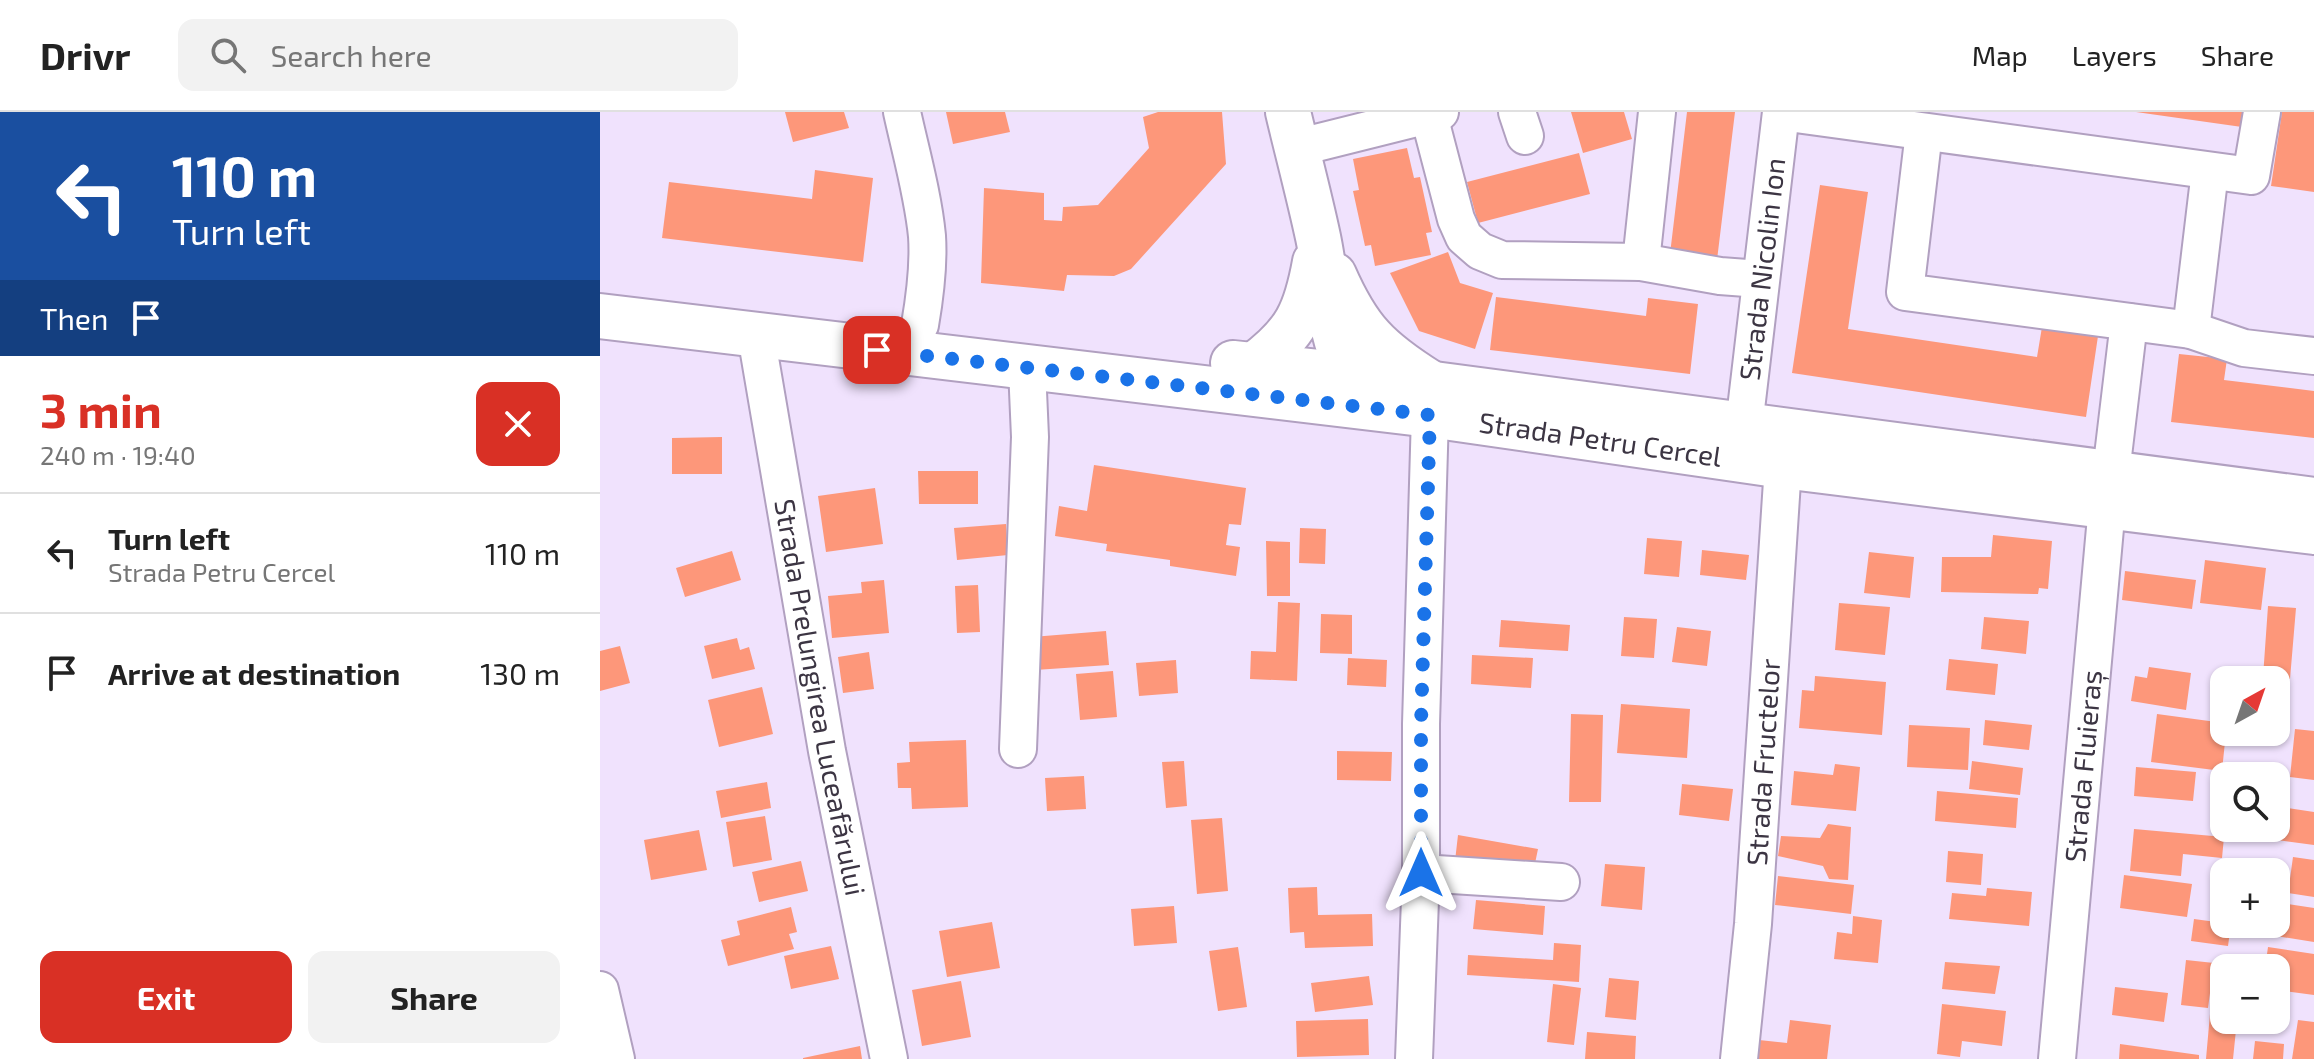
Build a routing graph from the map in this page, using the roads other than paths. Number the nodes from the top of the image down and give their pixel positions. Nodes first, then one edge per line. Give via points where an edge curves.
1 (902, 112) edge
2 (1657, 112) edge
3 (1781, 112) edge
4 (2262, 112) edge
5 (1432, 113) edge
6 (1292, 130) edge
7 (1924, 132) junction
8 (2210, 171) junction
9 (1319, 239) junction
10 (1641, 262) junction
11 (1760, 279) junction
12 (600, 287) edge
13 (1349, 308) junction
14 (600, 316) edge
15 (2129, 322) junction
16 (920, 325) junction
17 (2191, 330) junction
18 (756, 335) junction
19 (2314, 356) edge
20 (1254, 365) junction
21 (1027, 368) junction
22 (1350, 390) junction
23 (1432, 400) junction
24 (1744, 426) junction
25 (1783, 466) junction
26 (2109, 490) junction
27 (2314, 500) edge
28 (2314, 532) edge
29 (1018, 749) dead end
30 (1421, 873) junction
31 (1561, 882) dead end
32 (600, 990) edge
33 (616, 1059) edge
34 (889, 1059) edge
35 (1414, 1059) edge
36 (1739, 1059) edge
37 (2057, 1059) edge

1 - 16 street via 927,237
2 - 10 street
3 - 7 street
3 - 11 street, Strada Nicolin Ion
4 - 8 street via 2251,176
5 - 6 street
5 - 10 street via 1456,219 1464,237 1480,251 1502,260
6 - 9 main road
7 - 8 street
7 - 15 street via 1905,292
8 - 17 street
9 - 13 main road
9 - 20 main road via 1301,316 1290,334
9 - 22 main road via 1333,335
10 - 11 street
11 - 24 street, Strada Nicolin Ion
12 - 16 main road, Strada Petru Cercel
13 - 22 main road
13 - 23 main road
14 - 18 main road, Strada Petru Cercel
15 - 17 street
15 - 26 street, Strada Fluieraș
16 - 20 main road, Strada Petru Cercel
17 - 19 street via 2244,348
18 - 21 main road, Strada Petru Cercel
18 - 34 street, Strada Prelungirea Luceafărului via 827,751
20 - 22 main road, Strada Petru Cercel
21 - 22 main road, Strada Petru Cercel
21 - 29 street via 1030,437
22 - 23 main road, Strada Petru Cercel
23 - 24 main road, Strada Petru Cercel
23 - 25 main road, Strada Petru Cercel
23 - 30 street
24 - 26 main road, Strada Petru Cercel
25 - 26 main road, Strada Petru Cercel
25 - 36 street, Strada Fructelor
26 - 27 main road, Strada Petru Cercel
26 - 28 main road, Strada Petru Cercel
26 - 37 street, Strada Fluieraș
30 - 31 street
30 - 35 street
32 - 33 street

